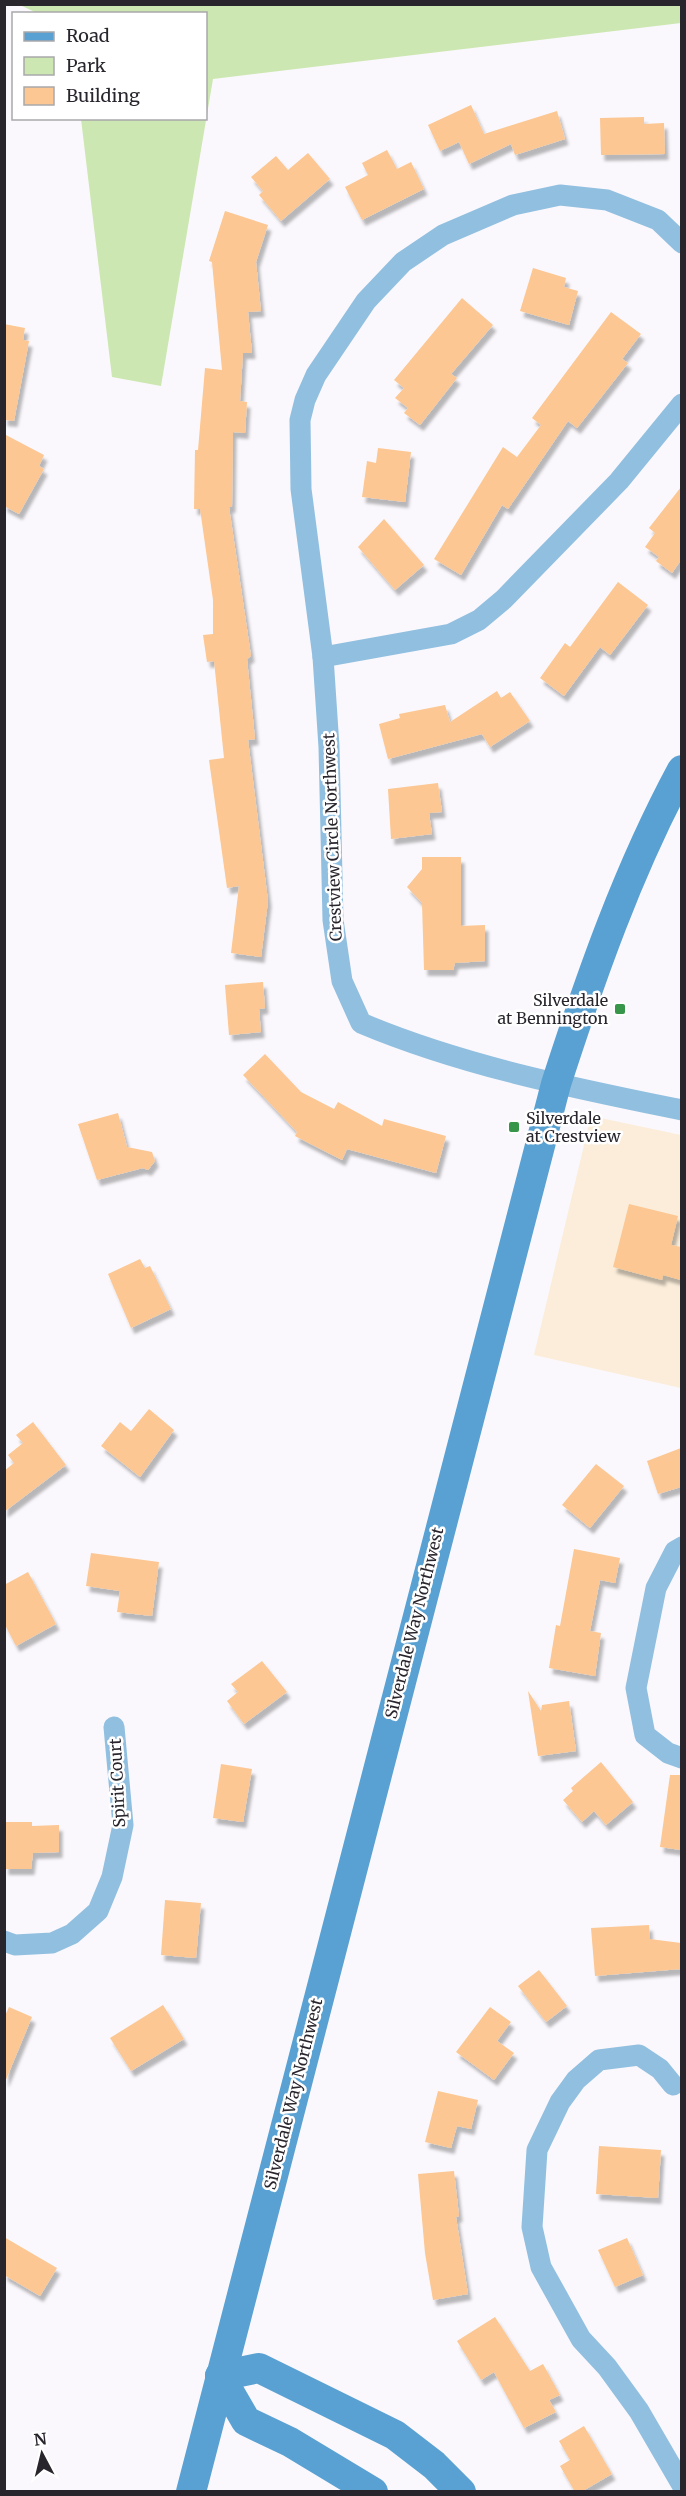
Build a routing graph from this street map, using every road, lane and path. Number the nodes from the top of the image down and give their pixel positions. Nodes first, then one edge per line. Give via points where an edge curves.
1 (681, 243) edge
2 (681, 404) edge
3 (323, 657) junction
4 (681, 770) edge
5 (556, 1084) junction
6 (681, 1110) edge
7 (681, 1547) edge
8 (114, 1728) dead end
9 (681, 1758) edge
10 (4, 1941) edge
11 (673, 2085) dead end
12 (220, 2376) junction
13 (681, 2485) edge
14 (191, 2492) edge
15 (373, 2492) edge
16 (461, 2492) edge

1 - 3 street, Crestview Circle Northwest via 658,220 607,200 560,195 513,205 443,235 403,262 366,301 316,375 300,420 302,489
2 - 3 street via 619,481 479,620 452,634
3 - 5 street, Crestview Circle Northwest via 333,920 342,981 361,1023 404,1041
4 - 5 main road, Silverdale Way Northwest via 621,896
5 - 6 street, Crestview Circle Northwest
5 - 12 main road, Silverdale Way Northwest
7 - 9 street via 675,1551 656,1588 636,1688 645,1735
8 - 10 street, Spirit Court via 123,1825 112,1877 98,1911 72,1934 52,1943 15,1945
11 - 13 street via 660,2069 639,2055 599,2060 576,2080 537,2150 532,2227 541,2267 577,2331 639,2411
12 - 14 main road, Silverdale Way Northwest
12 - 15 main road via 246,2421 290,2442
12 - 16 main road via 259,2368 395,2435

